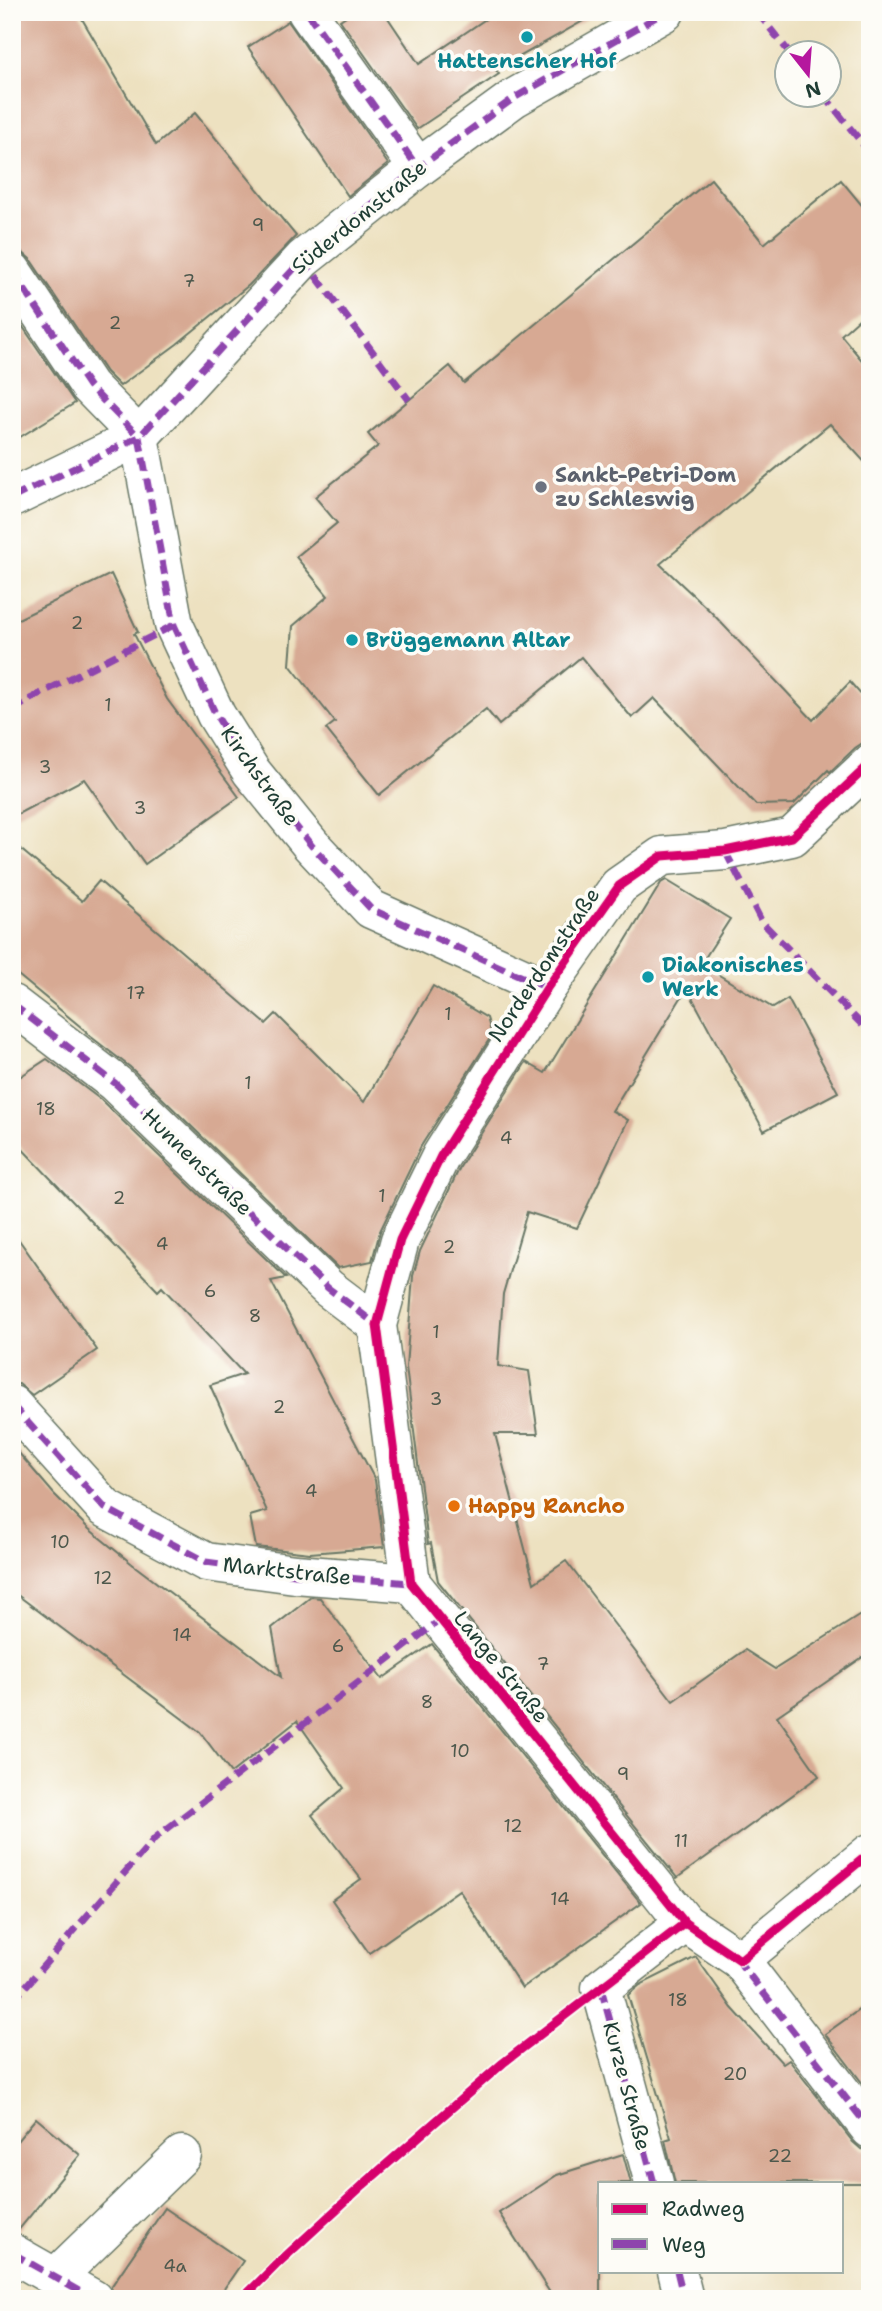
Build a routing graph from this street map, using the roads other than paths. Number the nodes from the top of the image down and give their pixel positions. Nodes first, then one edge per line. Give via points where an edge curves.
1 (307, 12) edge
2 (665, 12) edge
3 (418, 168) junction
4 (12, 271) edge
5 (139, 437) junction
6 (12, 498) edge
7 (870, 764) edge
8 (547, 988) junction
9 (12, 1004) edge
10 (377, 1325) junction
11 (12, 1405) edge
12 (411, 1583) junction
13 (870, 1853) edge
14 (685, 1923) junction
15 (740, 1960) junction
16 (870, 2129) edge
17 (183, 2155) dead end
18 (653, 2182) edge
19 (12, 2253) edge
20 (677, 2272) edge
21 (56, 2277) junction
22 (93, 2299) edge
23 (684, 2299) edge

1 - 3 street
2 - 3 street, Süderdomstraße via 514,99
3 - 5 street, Süderdomstraße via 303,259
4 - 5 street via 89,386
5 - 6 street, Süderdomstraße
5 - 8 street, Kirchstraße via 174,625 216,715 251,771 371,909
7 - 8 street, Norderdomstraße via 792,837 725,851 662,856 619,886
8 - 10 street, Norderdomstraße via 441,1156 400,1240
9 - 10 street, Hunnenstraße via 115,1083 328,1288
10 - 12 street
11 - 12 street, Marktstraße via 105,1508 206,1562
12 - 14 street, Lange Straße
13 - 15 street
14 - 15 street, Lange Straße
14 - 18 street, Kurze Straße via 601,1988
15 - 16 street, Lange Straße
17 - 21 street
19 - 21 street
20 - 23 street
21 - 22 street

